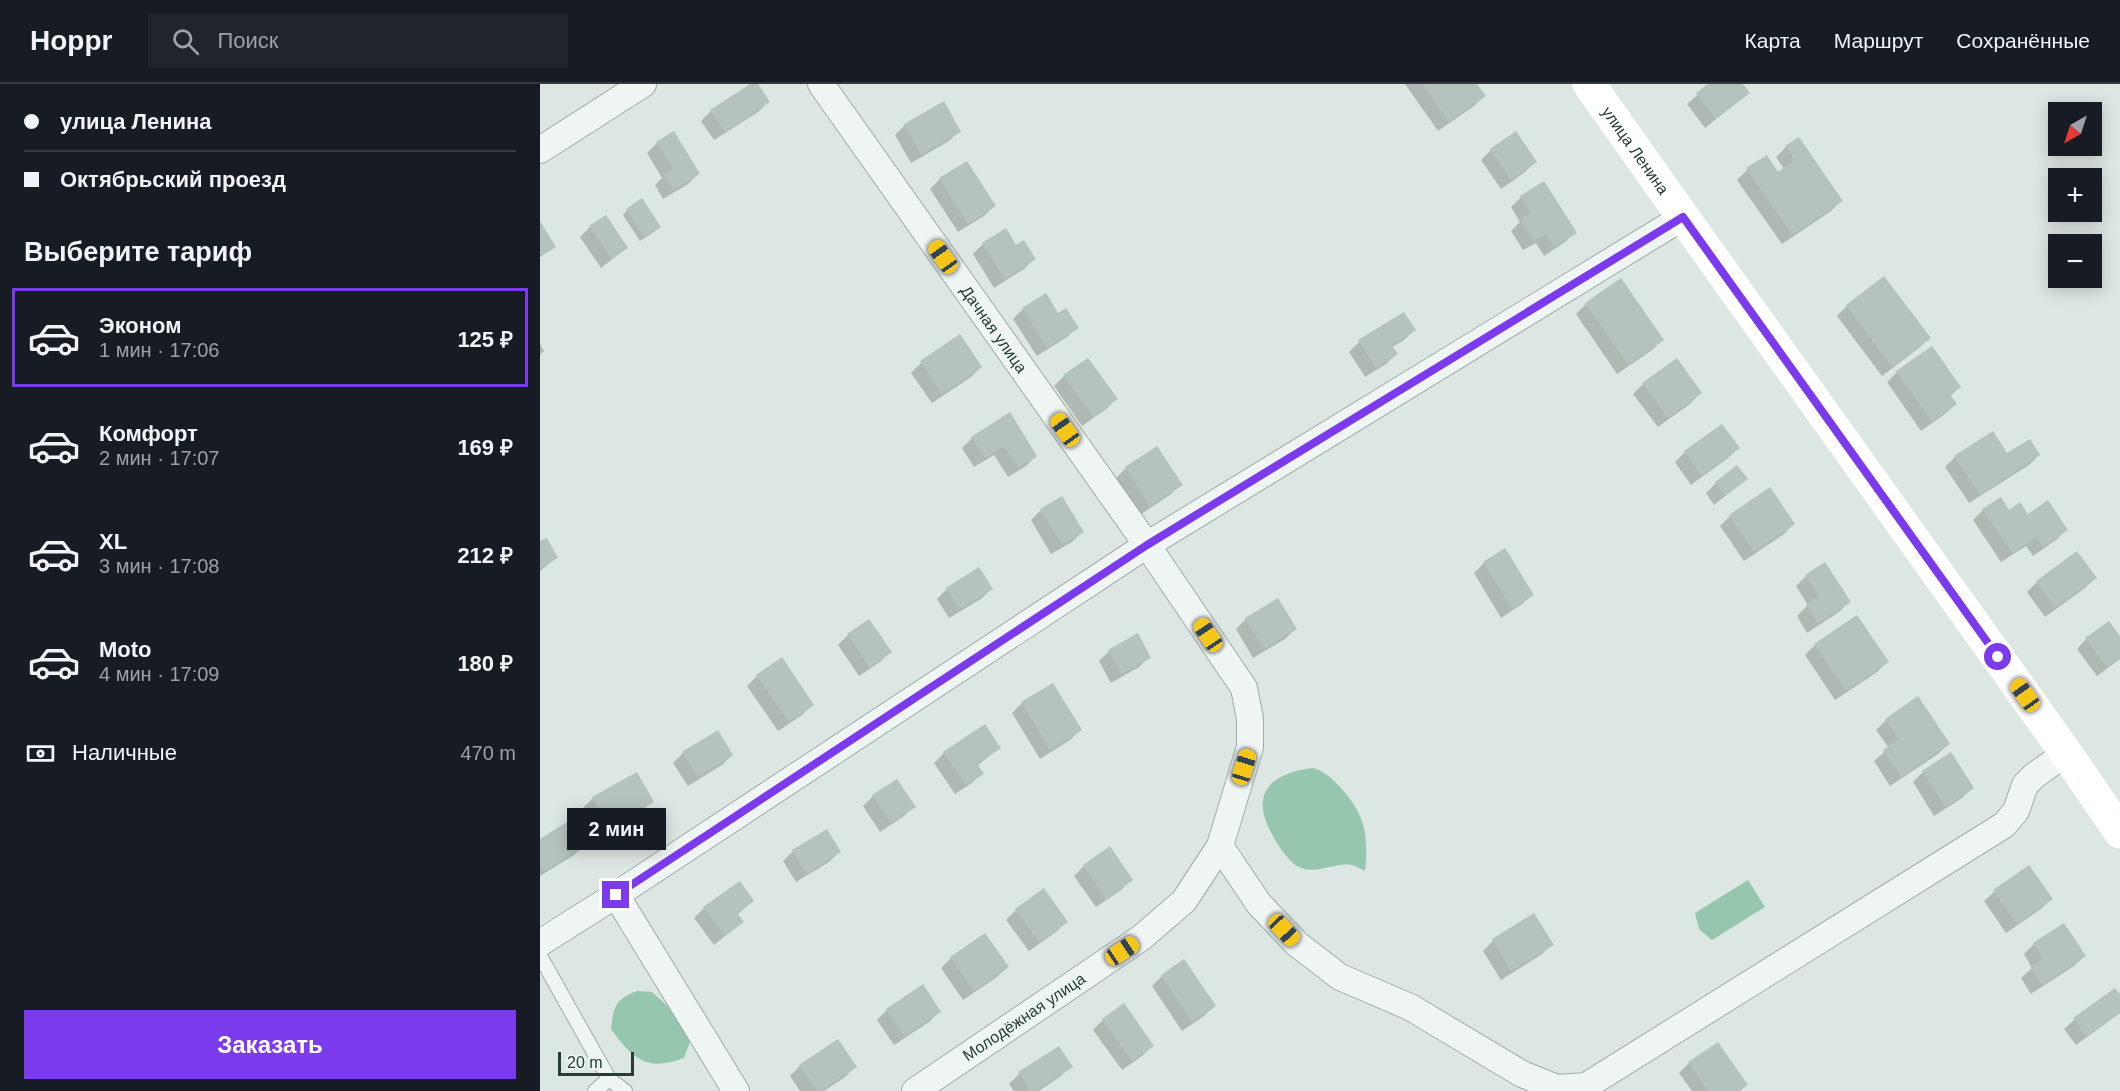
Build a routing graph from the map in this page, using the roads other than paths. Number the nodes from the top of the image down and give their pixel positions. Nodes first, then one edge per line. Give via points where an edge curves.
1 (643, 84) edge
2 (820, 84) edge
3 (1590, 84) edge
4 (540, 150) edge
5 (1683, 217) junction
6 (1147, 545) junction
7 (2066, 753) junction
8 (2120, 832) edge
9 (1220, 846) junction
10 (616, 895) junction
11 (540, 943) edge
12 (540, 956) edge
13 (609, 1079) junction
14 (1557, 1089) edge
15 (595, 1091) edge
16 (625, 1091) edge
17 (736, 1091) edge
18 (915, 1091) edge

1 - 4 street
2 - 6 street, Дачная улица
3 - 5 main road, улица Ленина
5 - 6 street
5 - 7 main road, улица Ленина
6 - 9 street, Молодёжная улица via 1244,688 1250,747
6 - 10 street
7 - 8 main road, улица Ленина
7 - 14 street via 2025,785 2016,811 2004,825 1586,1086
9 - 14 street via 1259,904 1297,944 1340,976 1410,1007 1522,1074
9 - 18 street, Молодёжная улица via 1184,901 1141,938
10 - 11 street
10 - 17 street
12 - 13 lane
13 - 15 lane
13 - 16 lane

